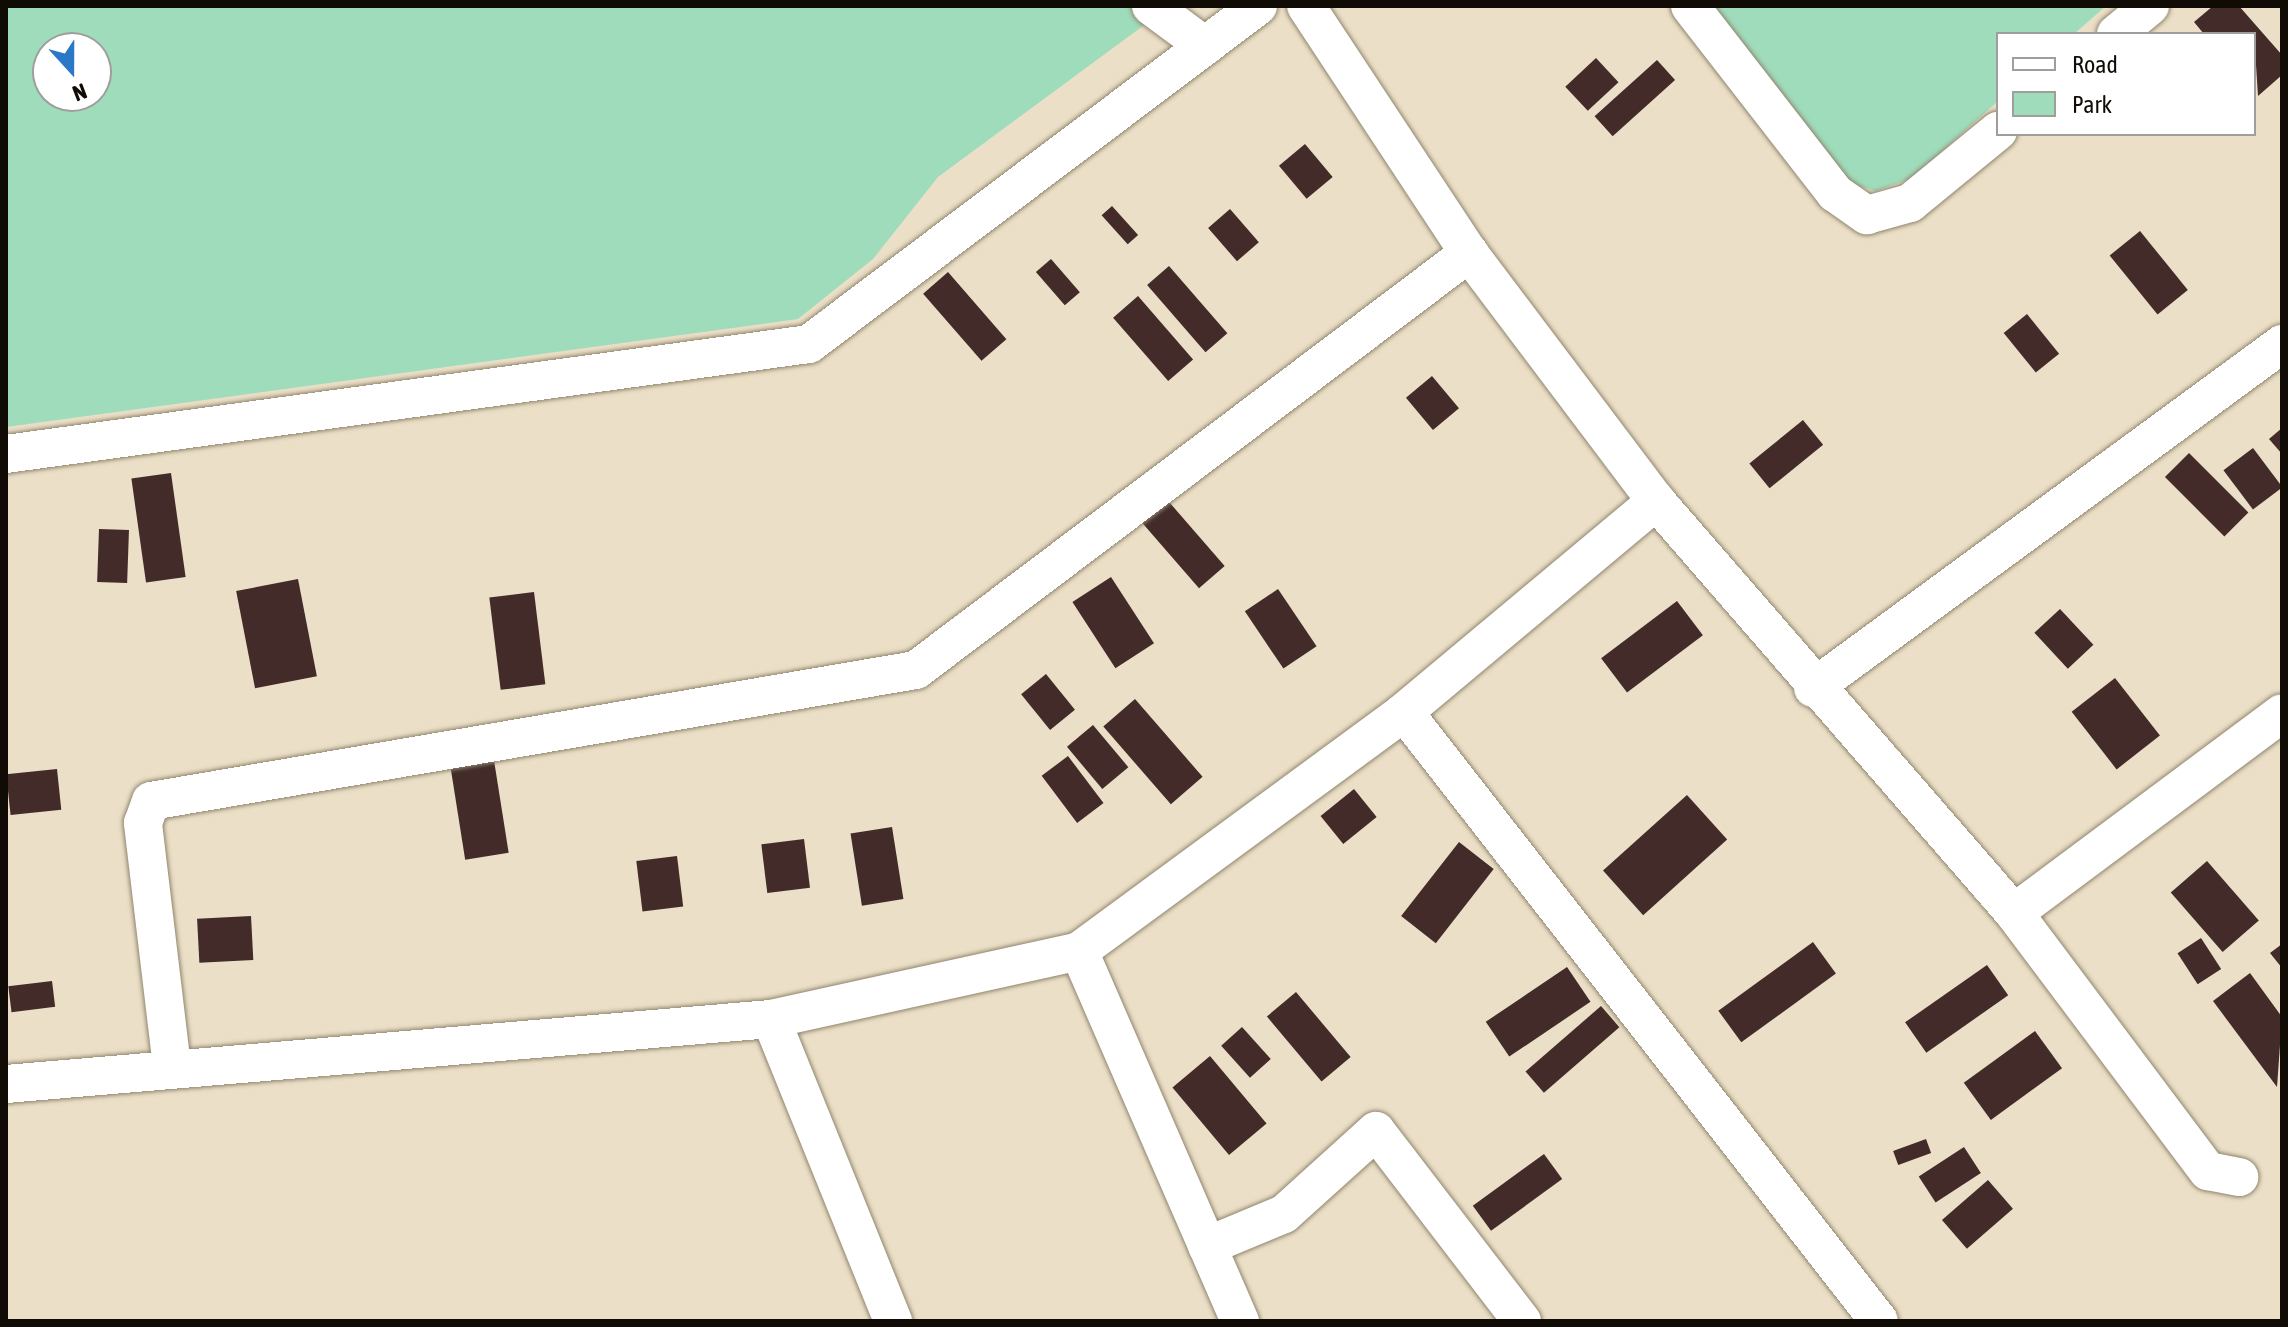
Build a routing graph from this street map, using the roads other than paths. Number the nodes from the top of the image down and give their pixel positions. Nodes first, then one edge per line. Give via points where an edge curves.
1 (1151, 6) edge
2 (1258, 6) edge
3 (1306, 6) edge
4 (1690, 6) edge
5 (2150, 6) edge
6 (2118, 32) edge
7 (1205, 46) junction
8 (1996, 133) edge
9 (1469, 253) junction
10 (2282, 344) edge
11 (6, 454) edge
12 (1656, 501) junction
13 (1813, 688) junction
14 (1404, 712) junction
15 (2282, 713) edge
16 (2014, 913) junction
17 (1079, 951) junction
18 (771, 1019) junction
19 (172, 1067) junction
20 (6, 1084) edge
21 (2239, 1177) dead end
22 (1207, 1246) junction
23 (893, 1321) edge
24 (1240, 1321) edge
25 (1522, 1321) edge
26 (1879, 1321) edge

1 - 7 street
2 - 7 street
3 - 9 street
4 - 8 street via 1835,193 1867,215 1910,203
5 - 6 street
7 - 11 street via 809,344
9 - 12 street
9 - 19 street via 916,670 151,801 143,823
10 - 13 street
12 - 13 street
12 - 14 street
13 - 16 street
14 - 17 street
14 - 26 street
15 - 16 street
16 - 21 street via 2208,1171
17 - 18 street
17 - 22 street
18 - 19 street
18 - 23 street
19 - 20 street
22 - 24 street
22 - 25 street via 1284,1214 1376,1131

